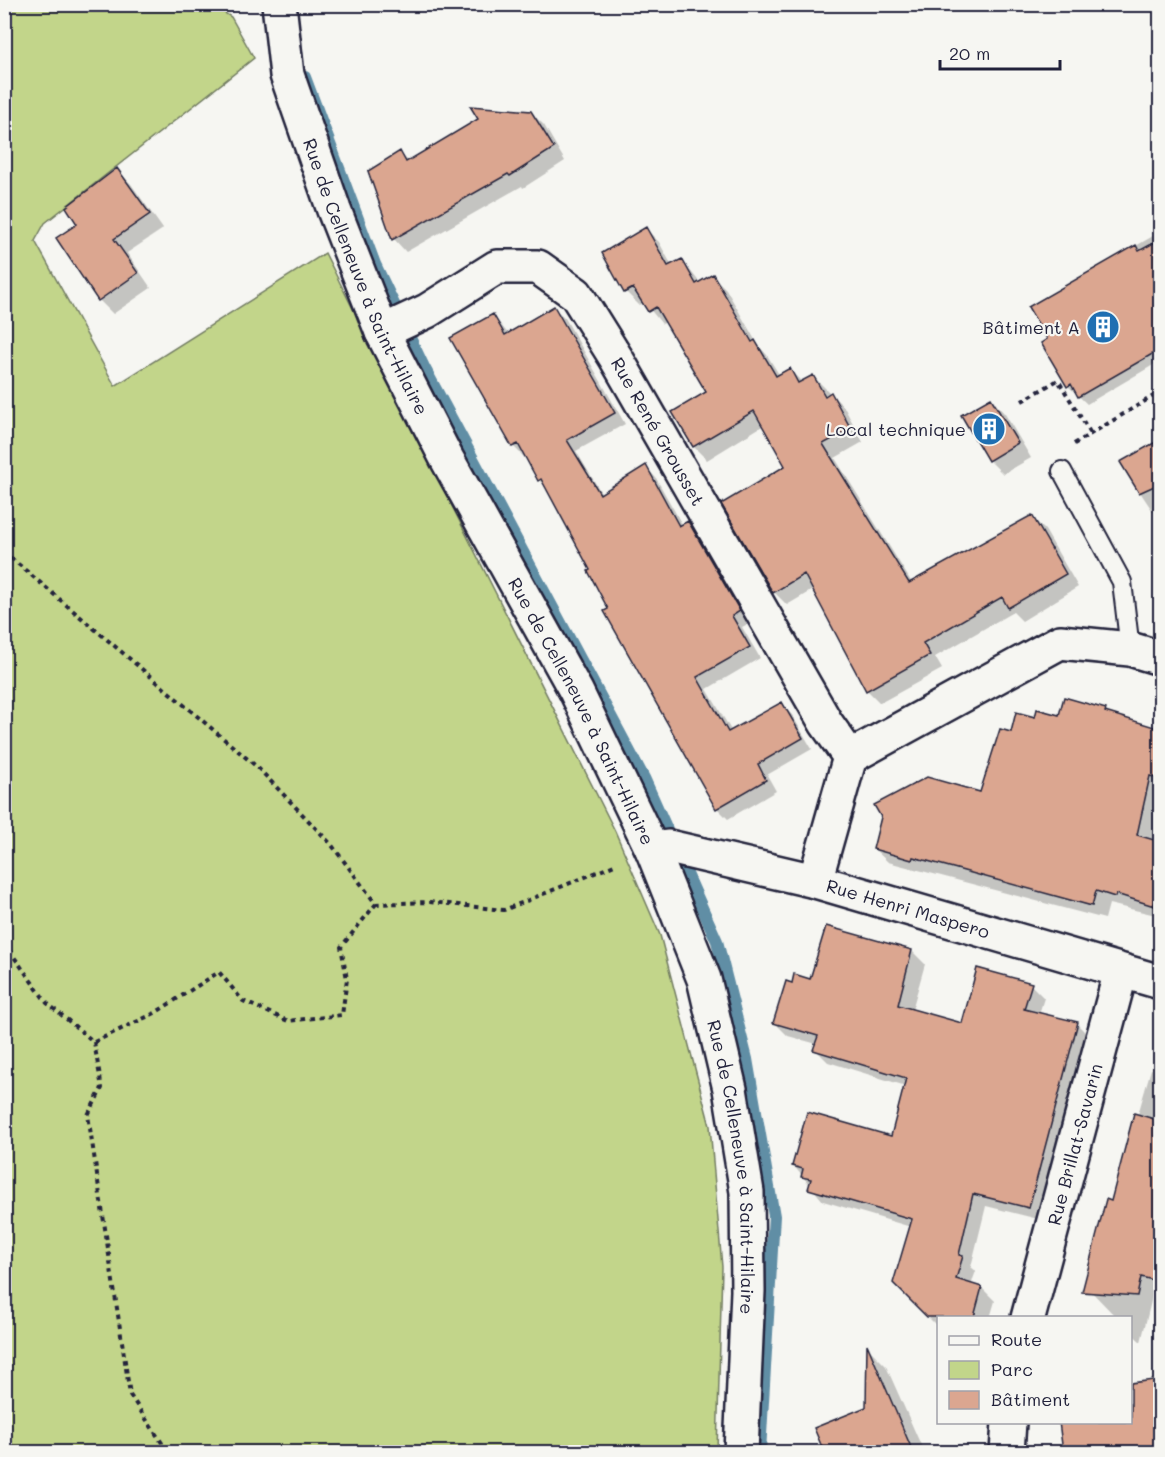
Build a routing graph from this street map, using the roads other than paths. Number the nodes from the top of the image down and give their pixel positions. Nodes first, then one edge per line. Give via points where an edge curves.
1 (279, 4) edge
2 (382, 332) junction
3 (1062, 471) dead end
4 (1130, 649) junction
5 (1161, 658) edge
6 (850, 757) junction
7 (652, 849) junction
8 (815, 881) junction
9 (1121, 971) junction
10 (1161, 982) edge
11 (1028, 1316) edge
12 (1009, 1424) edge
13 (741, 1452) edge
14 (1007, 1452) edge

1 - 2 street, Rue de Celleneuve à Saint-Hilaire via 287,75
2 - 6 street, Rue René Grousset via 427,311 497,267 538,267 576,294 826,723
2 - 7 street, Rue de Celleneuve à Saint-Hilaire via 447,459 576,692
3 - 4 lane via 1122,582
4 - 5 street
4 - 6 street via 1060,642
6 - 8 street
7 - 8 street, Rue Henri Maspero via 669,847
7 - 13 street, Rue de Celleneuve à Saint-Hilaire via 704,978 730,1089 747,1192 748,1292
8 - 9 street, Rue Henri Maspero
9 - 10 street, Rue Henri Maspero
9 - 11 street, Rue Brillat-Savarin
12 - 14 street

